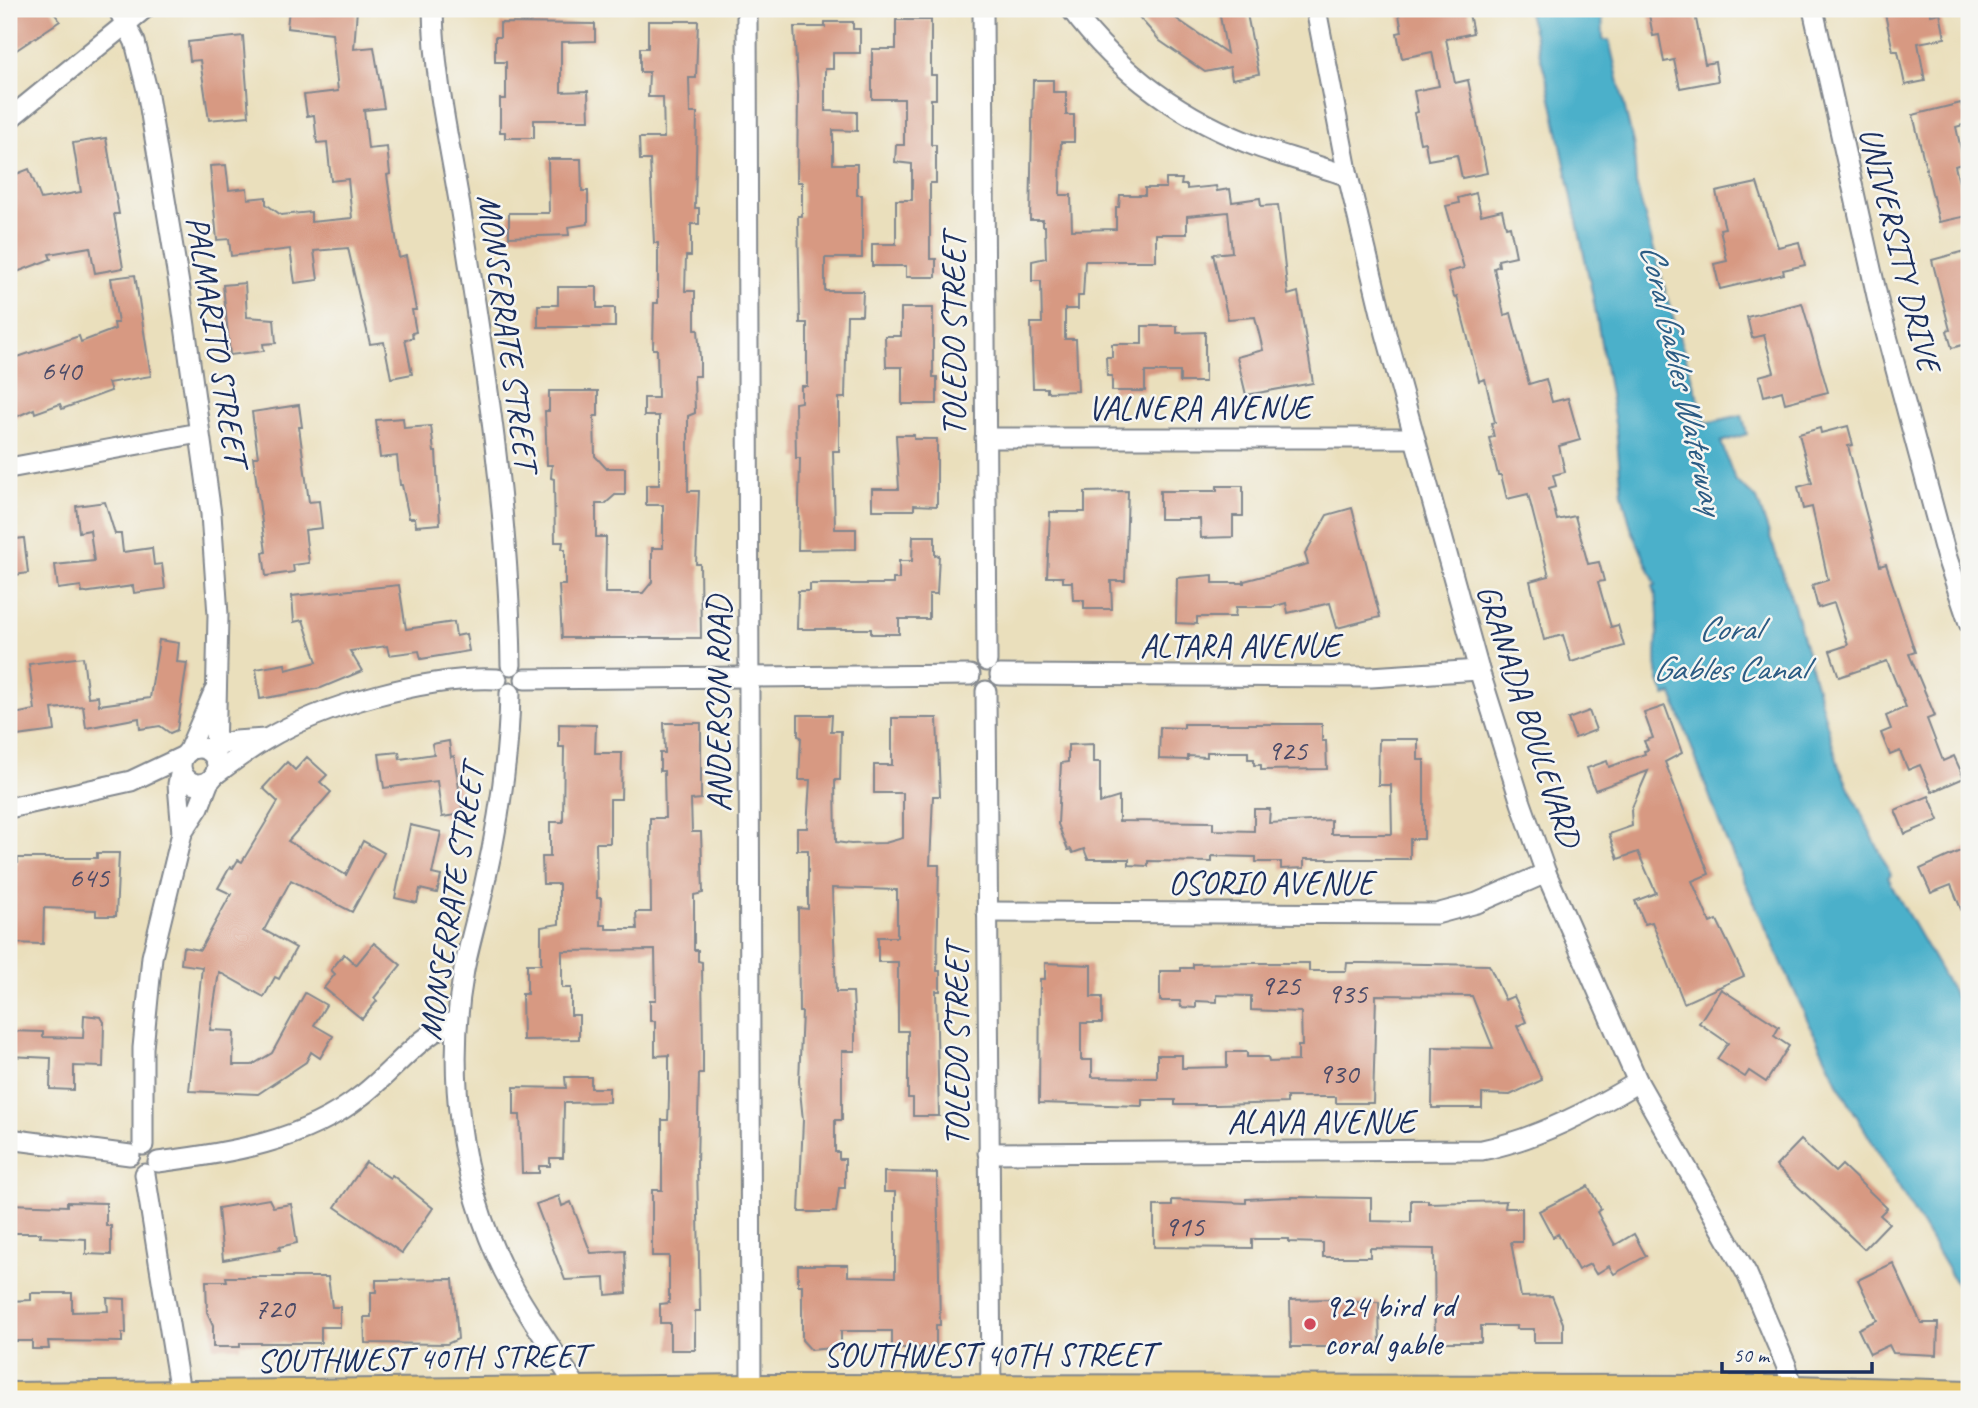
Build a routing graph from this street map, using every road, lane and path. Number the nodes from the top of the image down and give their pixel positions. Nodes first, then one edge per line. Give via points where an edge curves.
1 (144, 9) edge
2 (433, 9) edge
3 (747, 9) edge
4 (983, 9) edge
5 (1071, 9) edge
6 (1316, 9) edge
7 (1813, 9) edge
8 (122, 16) edge
9 (9, 119) edge
10 (1348, 176) junction
11 (199, 433) junction
12 (985, 438) junction
13 (1414, 438) junction
14 (9, 468) edge
15 (1969, 623) edge
16 (511, 665) junction
17 (994, 668) junction
18 (1479, 670) junction
19 (970, 675) junction
20 (750, 676) junction
21 (525, 679) junction
22 (503, 686) junction
23 (216, 688) junction
24 (986, 691) junction
25 (266, 738) junction
26 (199, 765) junction
27 (131, 780) junction
28 (9, 808) edge
29 (182, 834) junction
30 (1546, 873) junction
31 (987, 912) junction
32 (457, 1020) junction
33 (1638, 1082) junction
34 (9, 1139) edge
35 (137, 1150) junction
36 (988, 1153) junction
37 (152, 1168) junction
38 (577, 1388) junction
39 (751, 1393) edge
40 (990, 1393) edge
41 (1969, 1393) edge
42 (1794, 1394) edge
43 (9, 1395) edge
44 (437, 1395) edge
45 (181, 1396) edge

1 - 8 street
2 - 16 street, MONSERRATE STREET via 483,351
3 - 20 street, ANDERSON ROAD
4 - 12 street, TOLEDO STREET
5 - 10 street via 1124,68 1173,106 1235,137
6 - 10 street, GRANADA BOULEVARD
7 - 15 street, UNIVERSITY DRIVE via 1881,314
8 - 9 street
8 - 11 street, PALMARITO STREET via 141,61 147,90
10 - 13 street, GRANADA BOULEVARD
11 - 14 street
11 - 23 street, PALMARITO STREET via 215,549
12 - 13 street, VALNERA AVENUE
12 - 17 street, TOLEDO STREET
13 - 18 street, GRANADA BOULEVARD
16 - 21 street via 519,667
16 - 22 street via 499,671
17 - 18 street, ALTARA AVENUE via 1371,677
17 - 19 street via 975,664
17 - 24 street via 998,684
18 - 30 street, GRANADA BOULEVARD
19 - 20 street
19 - 24 street via 976,688
20 - 21 street
20 - 39 street, ANDERSON ROAD
21 - 22 street via 522,687
22 - 25 street via 445,682 383,694
22 - 32 street, MONSERRATE STREET via 497,817
23 - 26 street, PALMARITO STREET
23 - 26 street, PALMARITO STREET
24 - 31 street, TOLEDO STREET
25 - 26 street
25 - 26 street
26 - 27 street
26 - 27 street
26 - 29 street, PALMARITO STREET
26 - 29 street, PALMARITO STREET via 199,807
27 - 28 street
29 - 35 street, PALMARITO STREET via 151,968
30 - 31 street, OSORIO AVENUE via 1477,903 1436,914
30 - 33 street, GRANADA BOULEVARD
31 - 36 street, TOLEDO STREET
32 - 37 street via 421,1040 360,1098 313,1125 262,1144
32 - 38 street, MONSERRATE STREET via 460,1106 477,1202 506,1273
33 - 36 street, ALAVA AVENUE via 1541,1132 1482,1150
33 - 42 street, GRANADA BOULEVARD via 1747,1274
34 - 35 street
35 - 37 street via 133,1168
36 - 40 street, TOLEDO STREET
37 - 45 street
38 - 39 main road, SOUTHWEST 40TH STREET
38 - 44 main road, SOUTHWEST 40TH STREET
39 - 40 main road, SOUTHWEST 40TH STREET
40 - 42 main road, SOUTHWEST 40TH STREET
41 - 42 main road, SOUTHWEST 40TH STREET
43 - 45 main road, SOUTHWEST 40TH STREET
44 - 45 main road, SOUTHWEST 40TH STREET

